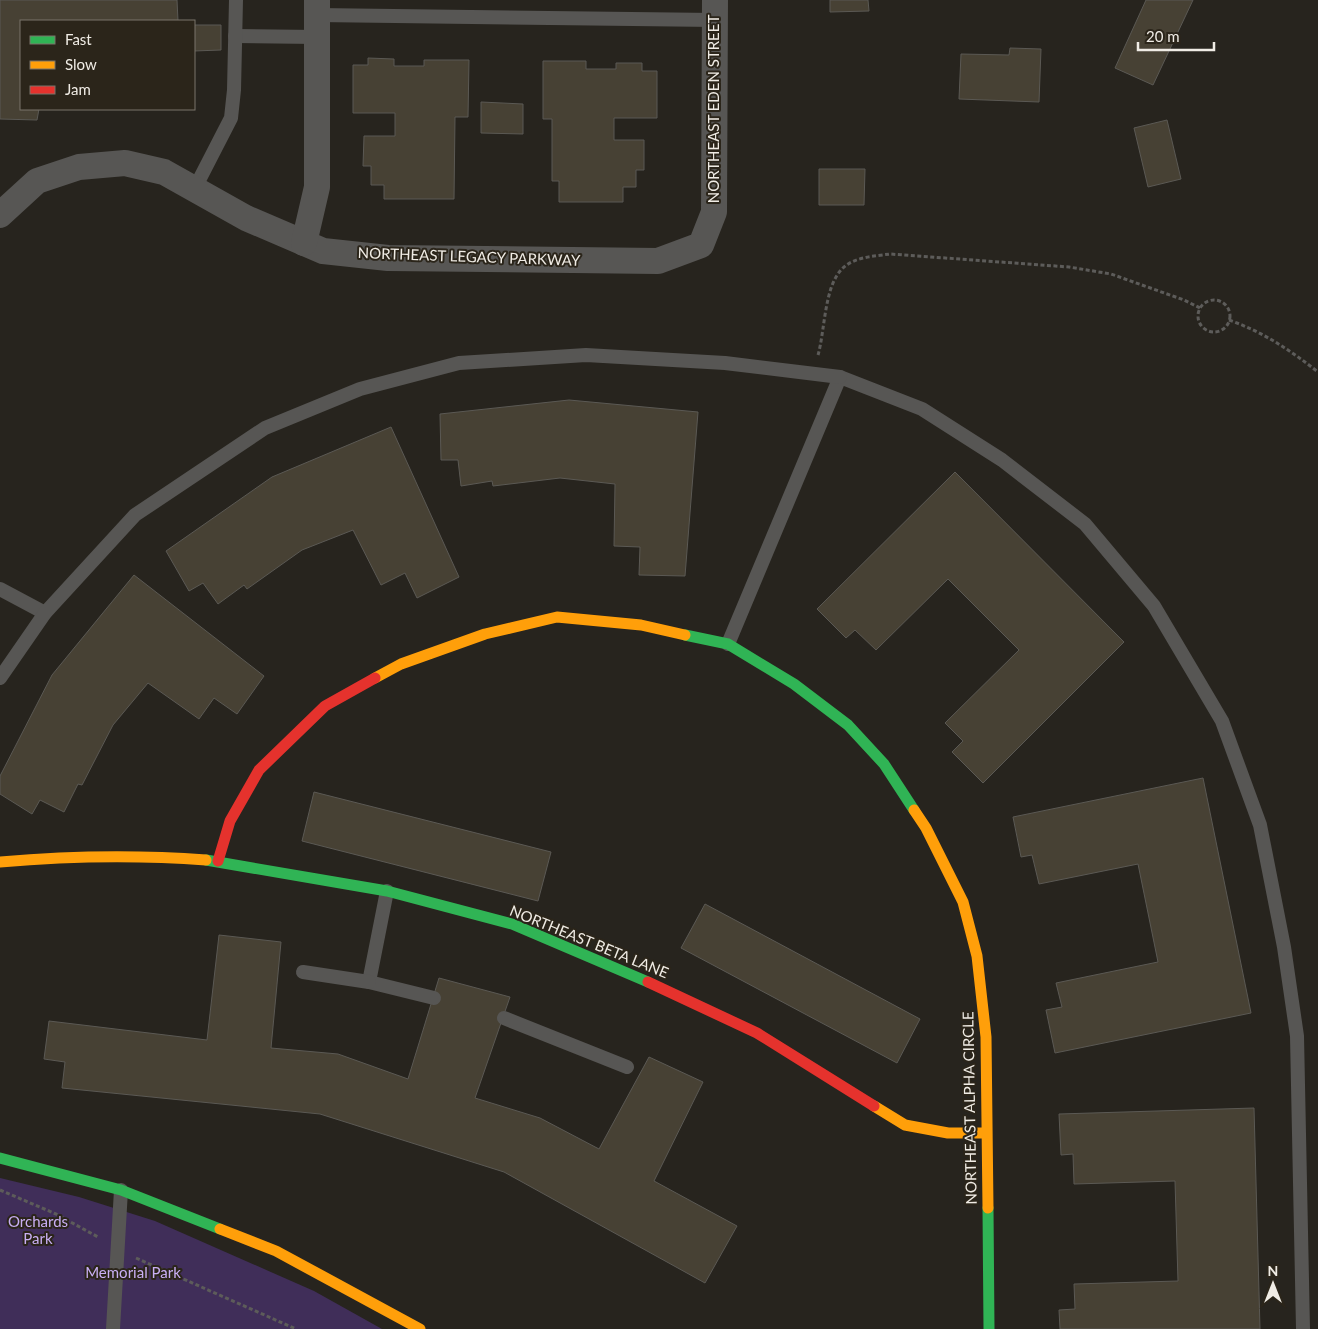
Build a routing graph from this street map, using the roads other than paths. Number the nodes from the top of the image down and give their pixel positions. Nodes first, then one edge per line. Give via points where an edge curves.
1 (236, 0) edge
2 (715, 10) edge
3 (317, 17) edge
4 (235, 36) junction
5 (195, 188) junction
6 (0, 216) edge
7 (304, 243) junction
8 (701, 245) joint
9 (840, 378) junction
10 (0, 589) edge
11 (45, 613) junction
12 (728, 644) junction
13 (0, 678) edge
14 (218, 861) junction
15 (0, 862) edge
16 (387, 891) junction
17 (303, 972) dead end
18 (369, 982) junction
19 (434, 998) dead end
20 (504, 1018) dead end
21 (627, 1067) dead end
22 (986, 1133) junction
23 (0, 1158) edge
24 (121, 1190) junction
25 (113, 1329) edge
26 (420, 1329) edge
27 (989, 1329) edge
28 (1303, 1329) edge

1 - 4 lane
2 - 3 lane
2 - 8 street, NORTHEAST EDEN STREET via 714,212
3 - 4 lane
3 - 7 street via 317,187
4 - 5 lane via 231,118
5 - 6 street, NORTHEAST LEGACY PARKWAY via 164,172 126,163 79,167 37,181
5 - 7 street, NORTHEAST LEGACY PARKWAY via 246,218
7 - 8 street, NORTHEAST LEGACY PARKWAY via 323,251 388,258 658,261
9 - 11 lane via 725,363 586,355 459,363 360,389 265,428 135,515
9 - 12 lane
9 - 28 lane via 922,409 1002,460 1085,524 1154,606 1222,721 1260,825 1284,947 1297,1036
10 - 11 lane
11 - 13 lane
12 - 14 street, NORTHEAST ALPHA CIRCLE via 641,625 557,617 485,634 401,664 325,706 259,770 230,821
12 - 22 street, NORTHEAST ALPHA CIRCLE via 794,684 848,726 884,764 926,828 963,902 976,956 986,1037
14 - 15 street, NORTHEAST BETA LANE via 66,856
14 - 16 street, NORTHEAST BETA LANE
16 - 18 lane
16 - 22 street, NORTHEAST BETA LANE via 512,924 660,987 757,1033 905,1125 948,1133
17 - 18 lane
18 - 19 lane
20 - 21 lane
22 - 27 street, NORTHEAST ALPHA CIRCLE
23 - 24 street
24 - 25 lane
24 - 26 street via 276,1252

